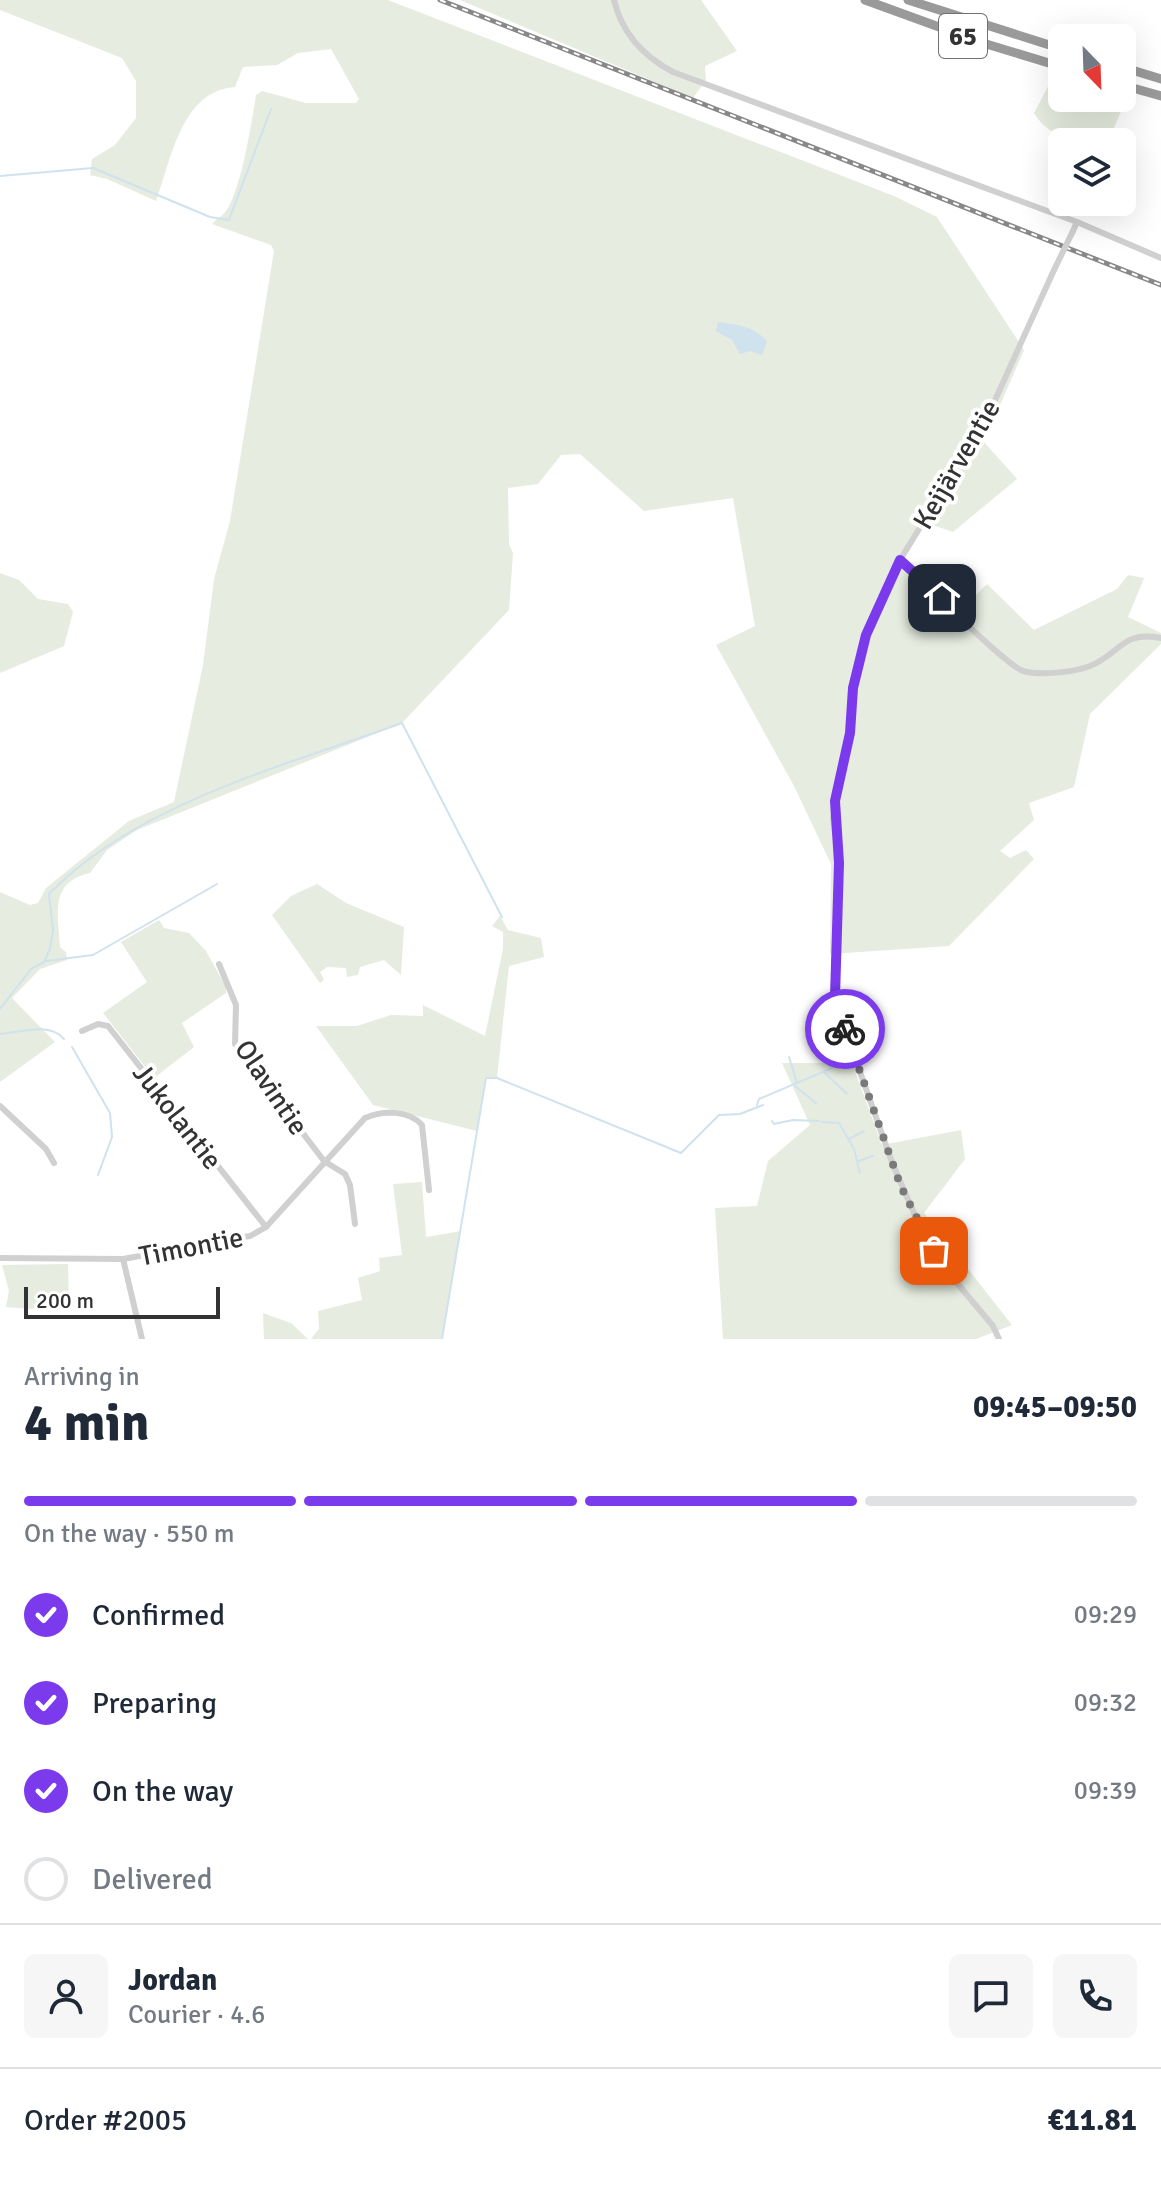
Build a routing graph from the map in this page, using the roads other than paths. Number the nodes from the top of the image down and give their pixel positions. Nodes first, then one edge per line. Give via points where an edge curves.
1 (614, 0) edge
2 (865, 0) edge
3 (908, 0) edge
4 (1048, 45) edge
5 (1048, 63) edge
6 (1136, 71) edge
7 (1161, 79) edge
8 (1136, 89) edge
9 (1161, 96) edge
10 (1077, 222) junction
11 (1161, 258) edge
12 (900, 560) junction
13 (1161, 638) edge
14 (219, 964) dead end
15 (82, 1031) dead end
16 (0, 1106) edge
17 (324, 1161) junction
18 (54, 1163) dead end
19 (429, 1190) dead end
20 (355, 1224) dead end
21 (266, 1227) junction
22 (0, 1258) edge
23 (123, 1259) junction
24 (142, 1339) edge
25 (999, 1339) edge

1 - 10 street via 625,29 642,52 691,80
2 - 5 highway, 65
3 - 4 highway, 65
6 - 7 highway
8 - 9 highway
10 - 11 street
10 - 12 street, Keijärventie, bridge via 986,420
12 - 13 street via 1020,670 1090,666 1131,638
12 - 25 street, Keijärventie via 866,635 835,801 835,997 912,1210 934,1251
14 - 17 street, Olavintie via 236,1005 235,1044
15 - 21 street, Jukolantie via 108,1026
16 - 18 street
17 - 19 street, Timontie via 365,1118 377,1112 412,1117 422,1125
17 - 20 street, Olavintie via 345,1174
17 - 21 street, Timontie
21 - 23 street, Timontie via 250,1236
22 - 23 street, Timontie
23 - 24 street

